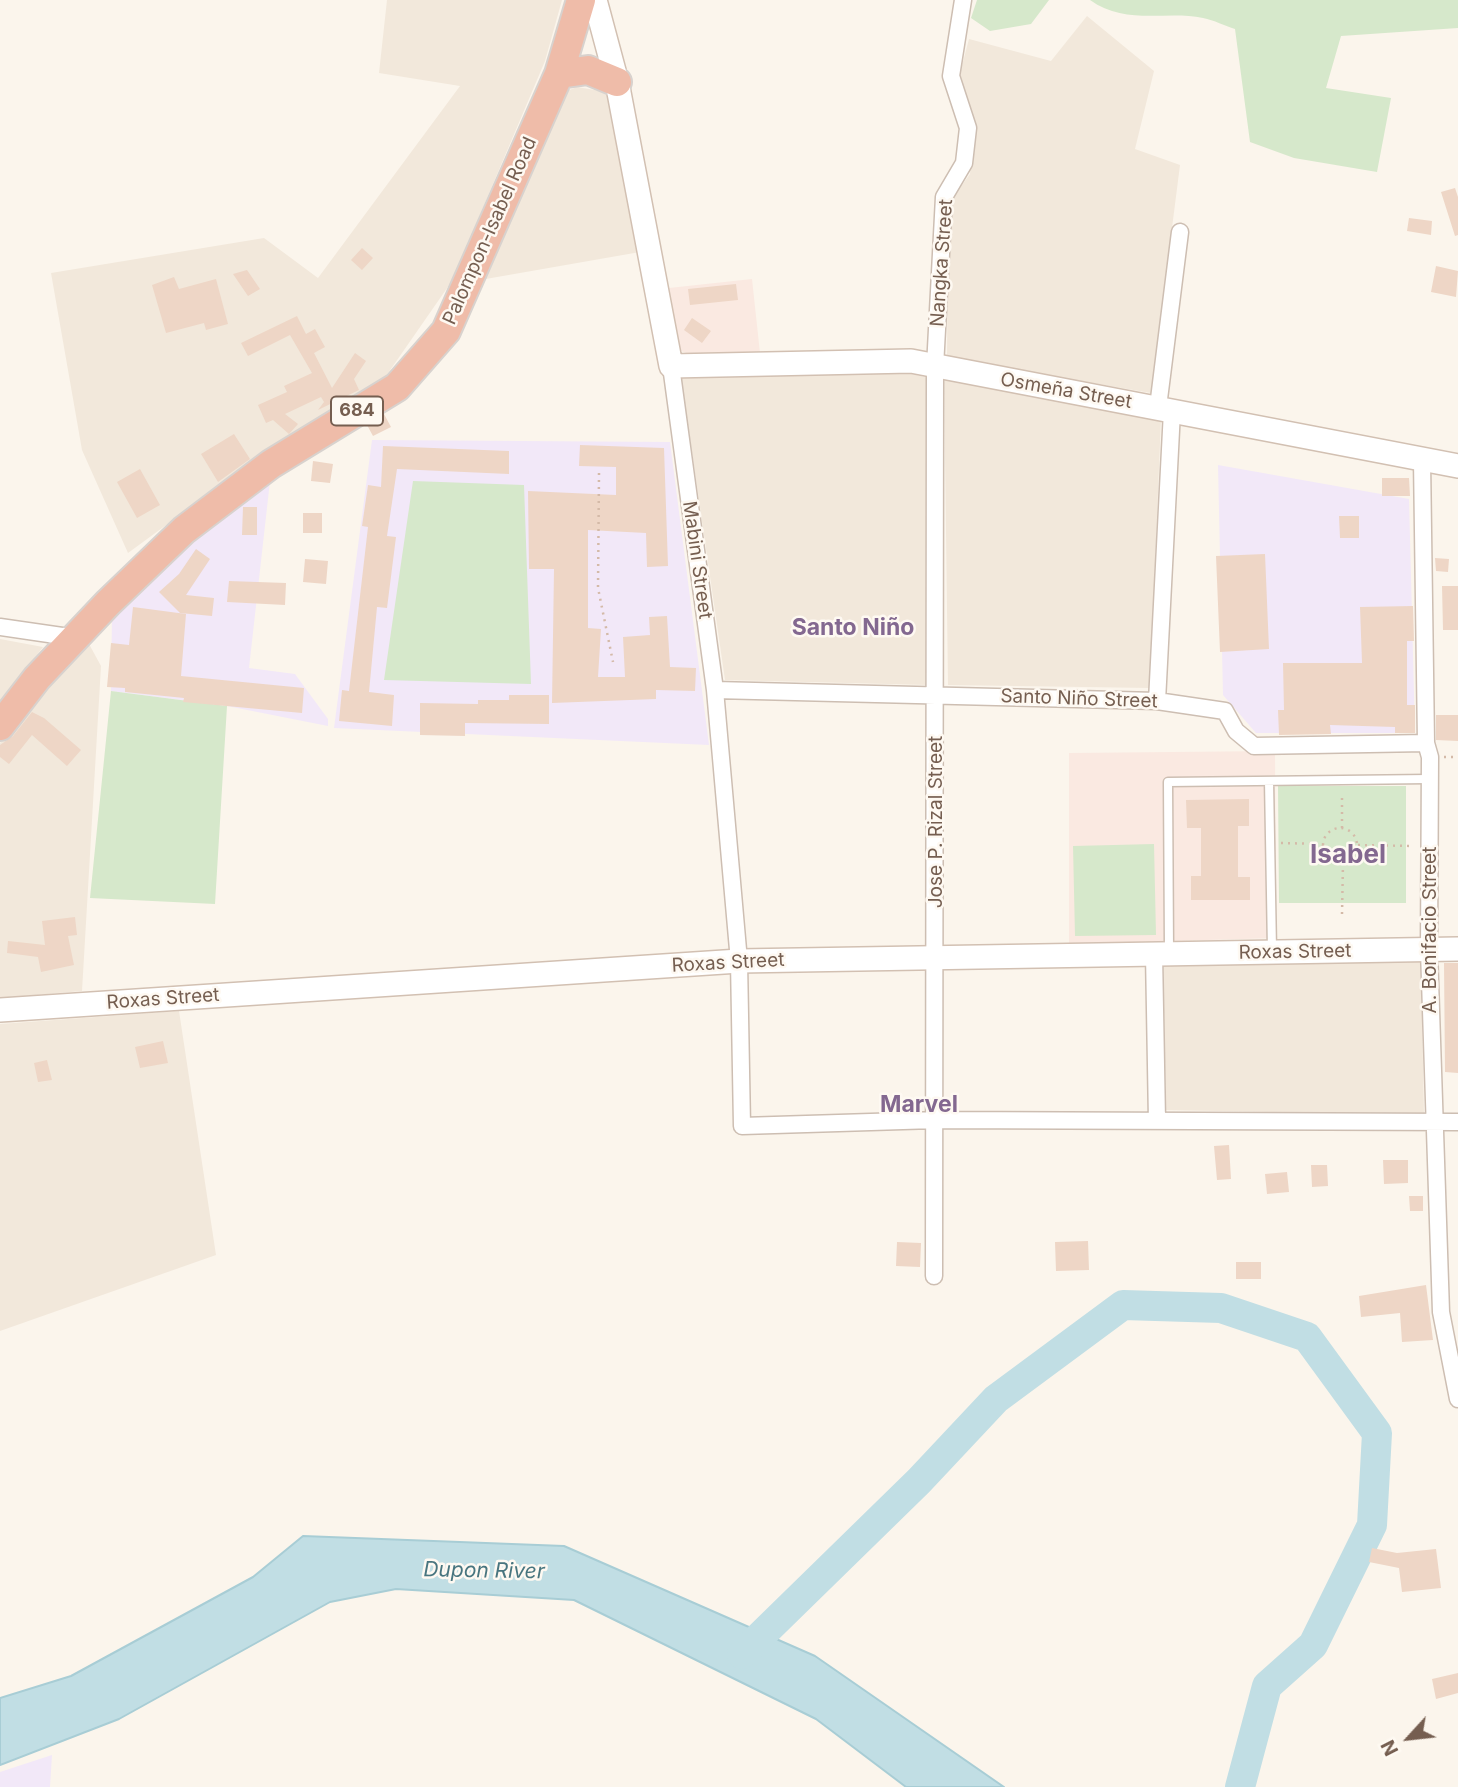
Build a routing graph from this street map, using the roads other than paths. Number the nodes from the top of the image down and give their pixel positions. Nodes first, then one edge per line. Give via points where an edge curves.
1 (581, 0) edge
2 (595, 0) edge
3 (963, 0) edge
4 (559, 74) junction
5 (617, 82) junction
6 (1180, 232) dead end
7 (671, 366) junction
8 (935, 367) junction
9 (1165, 409) junction
10 (1422, 460) junction
11 (1458, 466) edge
12 (0, 627) edge
13 (76, 638) junction
14 (715, 690) junction
15 (936, 693) junction
16 (1157, 701) junction
17 (0, 726) edge
18 (1426, 743) junction
19 (1429, 779) junction
20 (1269, 780) junction
21 (1458, 949) edge
22 (1429, 950) junction
23 (1272, 953) junction
24 (1161, 954) junction
25 (936, 958) junction
26 (739, 961) junction
27 (0, 1010) edge
28 (935, 1120) junction
29 (1157, 1121) junction
30 (1433, 1121) junction
31 (1458, 1122) edge
32 (934, 1276) dead end
33 (1458, 1399) edge

1 - 4 highway, Palompon-Isabel Road / 684
2 - 5 street, Mabini Street
3 - 8 street, Nangka Street via 951,76 968,128 964,163 944,197
4 - 5 highway via 588,70
4 - 13 highway, Palompon-Isabel Road / 684 via 446,331 397,387 271,464 184,530
5 - 7 street, Mabini Street
6 - 9 street
7 - 8 street, Osmeña Street via 911,361
7 - 14 street, Mabini Street
8 - 9 street, Osmeña Street
8 - 15 street, Jose P. Rizal Street
9 - 10 street, Osmeña Street
9 - 16 street
10 - 11 street, Osmeña Street
10 - 18 street, A. Bonifacio Street
12 - 13 street
13 - 17 highway, Palompon-Isabel Road / 684
14 - 15 street, Santo Niño Street
14 - 26 street, Mabini Street
15 - 16 street, Santo Niño Street
15 - 25 street, Jose P. Rizal Street
16 - 18 street, Santo Niño Street via 1225,711 1236,731 1254,746
18 - 19 street, A. Bonifacio Street
19 - 20 lane
19 - 22 street, A. Bonifacio Street
20 - 23 lane
20 - 24 lane via 1168,782
21 - 22 street, Roxas Street
22 - 23 street, Roxas Street
22 - 30 street, A. Bonifacio Street
23 - 24 street, Roxas Street
24 - 25 street, Roxas Street
24 - 29 street
25 - 26 street, Roxas Street
25 - 28 street, Jose P. Rizal Street
26 - 27 street, Roxas Street
26 - 28 street, Mabini Street via 742,1126
28 - 29 street
28 - 32 street, Jose P. Rizal Street
29 - 30 street
30 - 31 street
30 - 33 street, A. Bonifacio Street via 1441,1311

